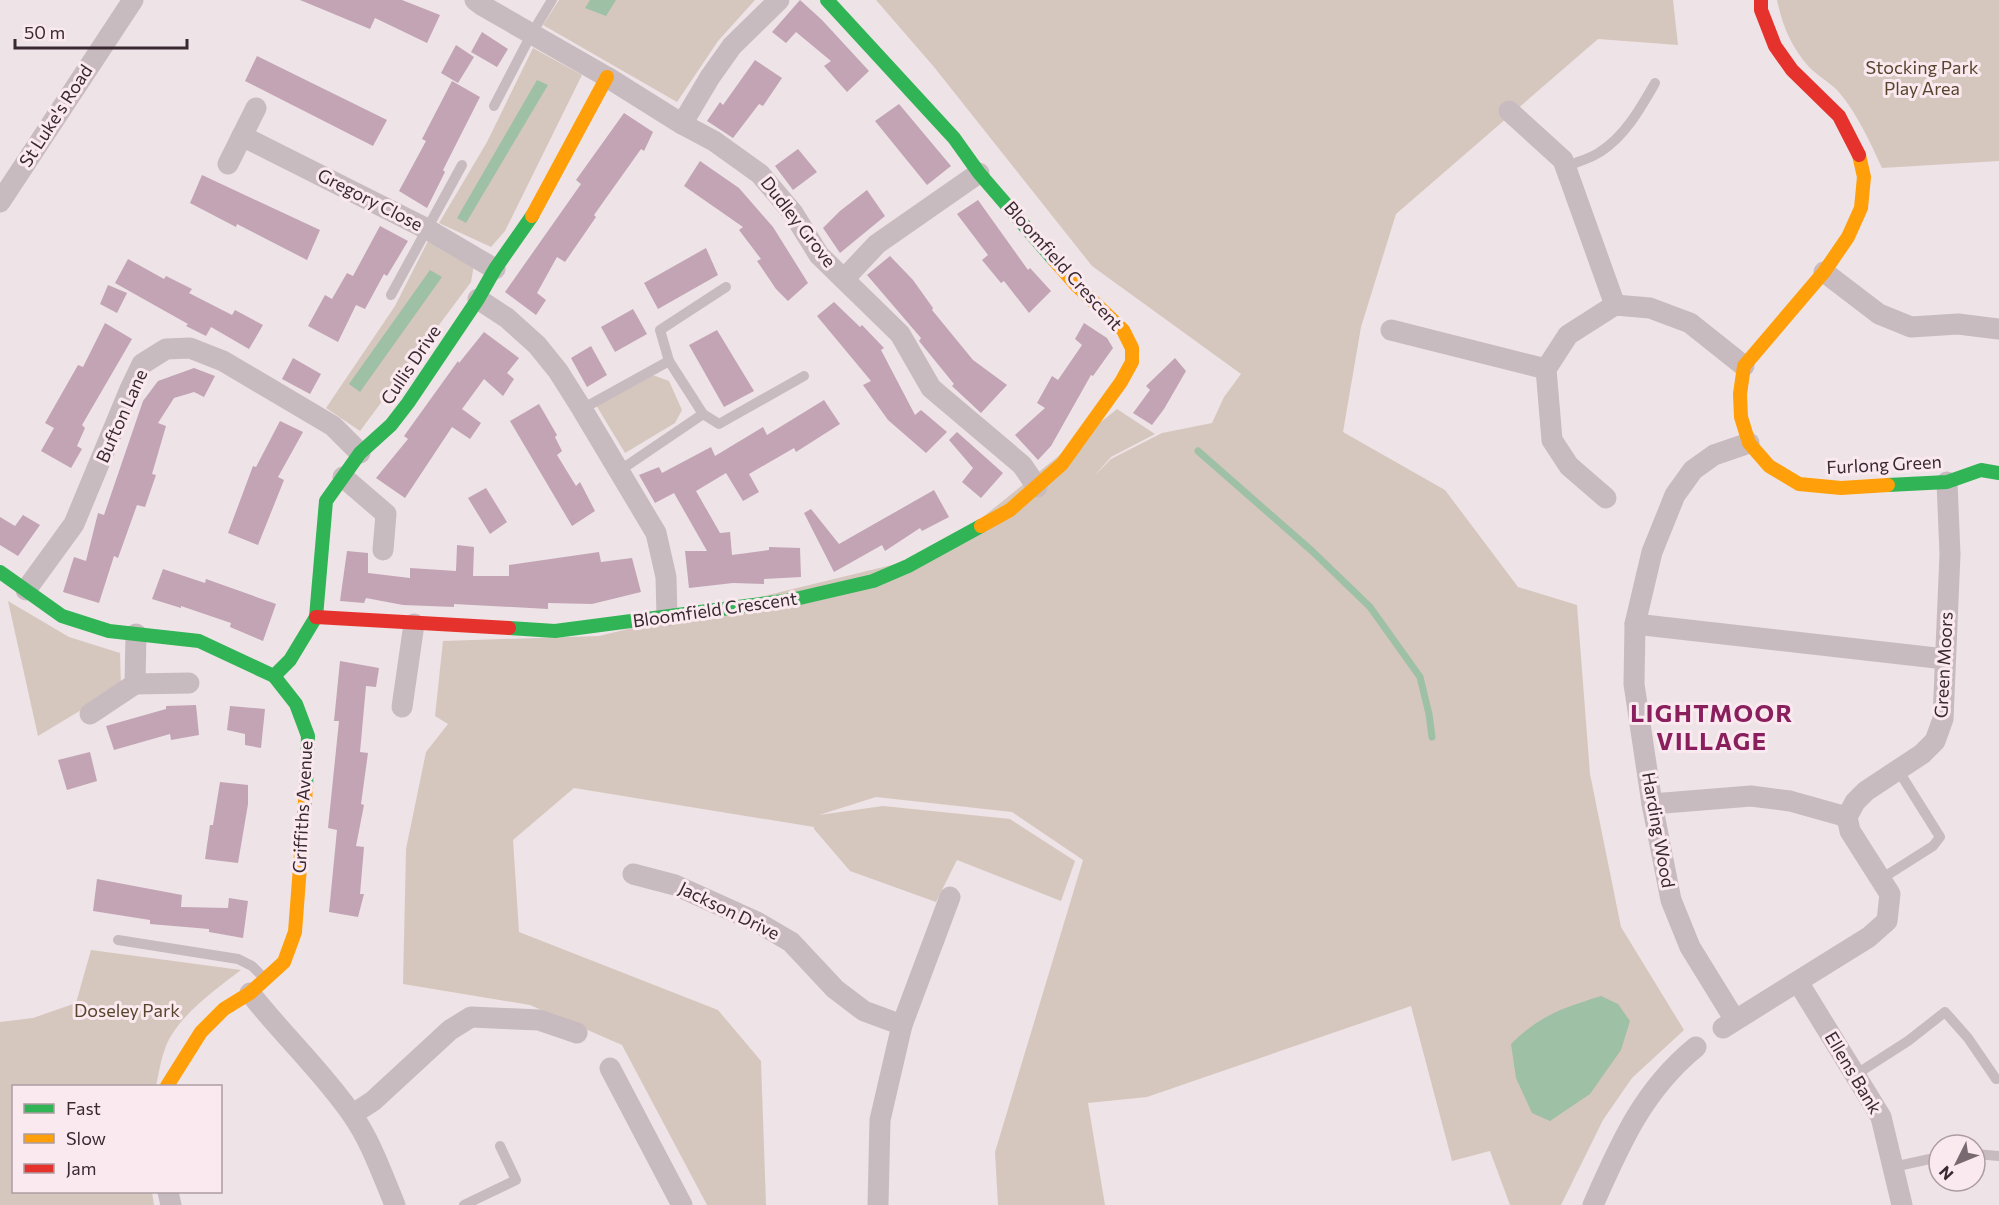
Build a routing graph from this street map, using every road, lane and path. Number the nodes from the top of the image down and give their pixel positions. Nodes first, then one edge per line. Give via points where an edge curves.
1 (133, 0) edge
2 (475, 0) edge
3 (552, 0) edge
4 (779, 0) edge
5 (827, 0) edge
6 (1761, 0) edge
7 (532, 33) junction
8 (607, 76) junction
9 (1655, 83) dead end
10 (494, 106) dead end
11 (256, 108) dead end
12 (1509, 111) dead end
13 (682, 124) junction
14 (242, 136) junction
15 (228, 164) dead end
16 (462, 165) dead end
17 (1565, 167) junction
18 (980, 173) junction
19 (0, 202) edge
20 (427, 229) junction
21 (495, 269) junction
22 (1824, 272) junction
23 (844, 279) junction
24 (726, 287) dead end
25 (391, 295) dead end
26 (478, 299) junction
27 (1615, 305) junction
28 (1999, 329) edge
29 (1390, 330) dead end
30 (669, 361) junction
31 (1744, 366) junction
32 (1546, 369) junction
33 (804, 376) dead end
34 (582, 409) junction
35 (703, 414) junction
36 (1749, 442) junction
37 (360, 453) junction
38 (619, 471) junction
39 (1999, 473) edge
40 (343, 477) junction
41 (1947, 482) junction
42 (1037, 487) junction
43 (1606, 498) dead end
44 (383, 550) dead end
45 (0, 572) edge
46 (26, 590) junction
47 (667, 616) junction
48 (316, 617) junction
49 (414, 624) junction
50 (1635, 624) junction
51 (136, 634) junction
52 (1945, 659) junction
53 (274, 676) junction
54 (189, 682) dead end
55 (135, 684) junction
56 (402, 707) dead end
57 (90, 714) dead end
58 (1898, 771) junction
59 (1652, 804) junction
60 (1847, 817) junction
61 (633, 874) dead end
62 (1881, 879) junction
63 (950, 897) dead end
64 (118, 940) dead end
65 (1798, 982) junction
66 (258, 986) junction
67 (902, 1025) junction
68 (577, 1033) dead end
69 (1696, 1047) dead end
70 (610, 1068) dead end
71 (1855, 1075) junction
72 (1996, 1079) dead end
73 (168, 1085) edge
74 (353, 1114) junction
75 (500, 1146) dead end
76 (1927, 1160) edge
77 (1893, 1167) junction
78 (395, 1205) edge
79 (464, 1205) edge
80 (682, 1205) edge
81 (878, 1205) edge
82 (1593, 1205) edge
83 (1902, 1205) edge

1 - 19 street, St Luke's Road
2 - 7 street, Dudley Grove
3 - 7 lane
4 - 13 street via 732,46
5 - 18 street, Bloomfield Crescent via 954,138
6 - 22 street via 1761,10 1776,45 1792,70 1839,116 1857,149 1864,177 1861,208 1848,237
7 - 8 street, Dudley Grove
7 - 10 lane
8 - 13 street, Dudley Grove
8 - 21 street, Cullis Drive via 532,217
9 - 17 lane via 1635,118 1611,144 1598,154
11 - 14 street
12 - 17 street via 1563,160
13 - 23 street, Dudley Grove via 760,174 793,213 819,255
14 - 15 street
14 - 20 street, Gregory Close
16 - 20 lane
17 - 27 street
18 - 23 street via 877,244
18 - 42 street, Bloomfield Crescent via 1076,285 1123,330 1132,348 1132,362 1121,382 1062,464
20 - 21 street, Gregory Close
20 - 25 lane
21 - 26 street, Cullis Drive
22 - 28 street via 1879,314 1911,327 1958,324
22 - 31 street
23 - 42 street, Dudley Grove via 900,334 931,388 1022,465
24 - 30 lane via 660,330
26 - 34 street via 537,345
26 - 37 street, Cullis Drive via 408,403
27 - 31 street via 1650,308 1689,323
27 - 32 street via 1568,335
29 - 32 street
30 - 34 lane
30 - 35 lane
31 - 36 street via 1741,417
32 - 43 street via 1552,440 1569,466
33 - 35 lane via 719,424
34 - 38 street
35 - 38 lane
36 - 41 street, Furlong Green via 1769,466 1799,484 1841,488
36 - 50 street, Harding Wood via 1714,455 1693,470 1675,495 1652,552
37 - 40 street, Cullis Drive
37 - 46 street, Bufton Lane via 334,427 223,361 190,348 166,349 142,364 75,524
38 - 47 street via 656,533 666,577
39 - 41 street, Furlong Green via 1981,470
40 - 44 street via 386,514
40 - 48 street, Cullis Drive via 326,501
41 - 52 street, Green Moors via 1950,554
42 - 47 street, Bloomfield Crescent via 1010,510 873,581 791,600
45 - 46 street, Griffiths Avenue
46 - 51 street, Griffiths Avenue via 62,616 109,631
47 - 49 street, Bloomfield Crescent via 555,631
48 - 49 street, Bloomfield Crescent
48 - 53 street, Cullis Drive via 290,660
49 - 56 street
50 - 52 street
50 - 59 street, Harding Wood via 1634,684
51 - 53 street, Griffiths Avenue via 199,641
51 - 55 street
52 - 58 street, Green Moors via 1943,719 1935,741
53 - 66 street, Griffiths Avenue via 296,704 308,736 307,779 295,932 284,962
54 - 55 street
55 - 57 street
58 - 60 street, Green Moors via 1866,791
58 - 62 lane via 1940,837 1933,846
59 - 60 street via 1751,796 1790,801
59 - 65 street, Harding Wood via 1671,900 1729,1024
60 - 62 street via 1850,831
61 - 67 street, Jackson Drive via 675,885 757,922 791,942 835,989 864,1011
62 - 65 street via 1890,894 1887,921 1869,937
63 - 67 street
64 - 66 lane via 238,959 252,966
65 - 71 street, Ellens Bank
66 - 73 street, Griffiths Avenue via 224,1009 201,1032
66 - 74 street via 267,1014
67 - 81 street via 880,1120
68 - 74 street via 539,1020 471,1017 450,1030 373,1101
69 - 82 street via 1675,1064 1640,1107
70 - 80 street
71 - 72 lane via 1944,1012 1968,1038
71 - 77 street, Ellens Bank via 1881,1117
74 - 78 street
75 - 79 lane via 516,1180
76 - 77 lane
77 - 83 street, Ellens Bank

